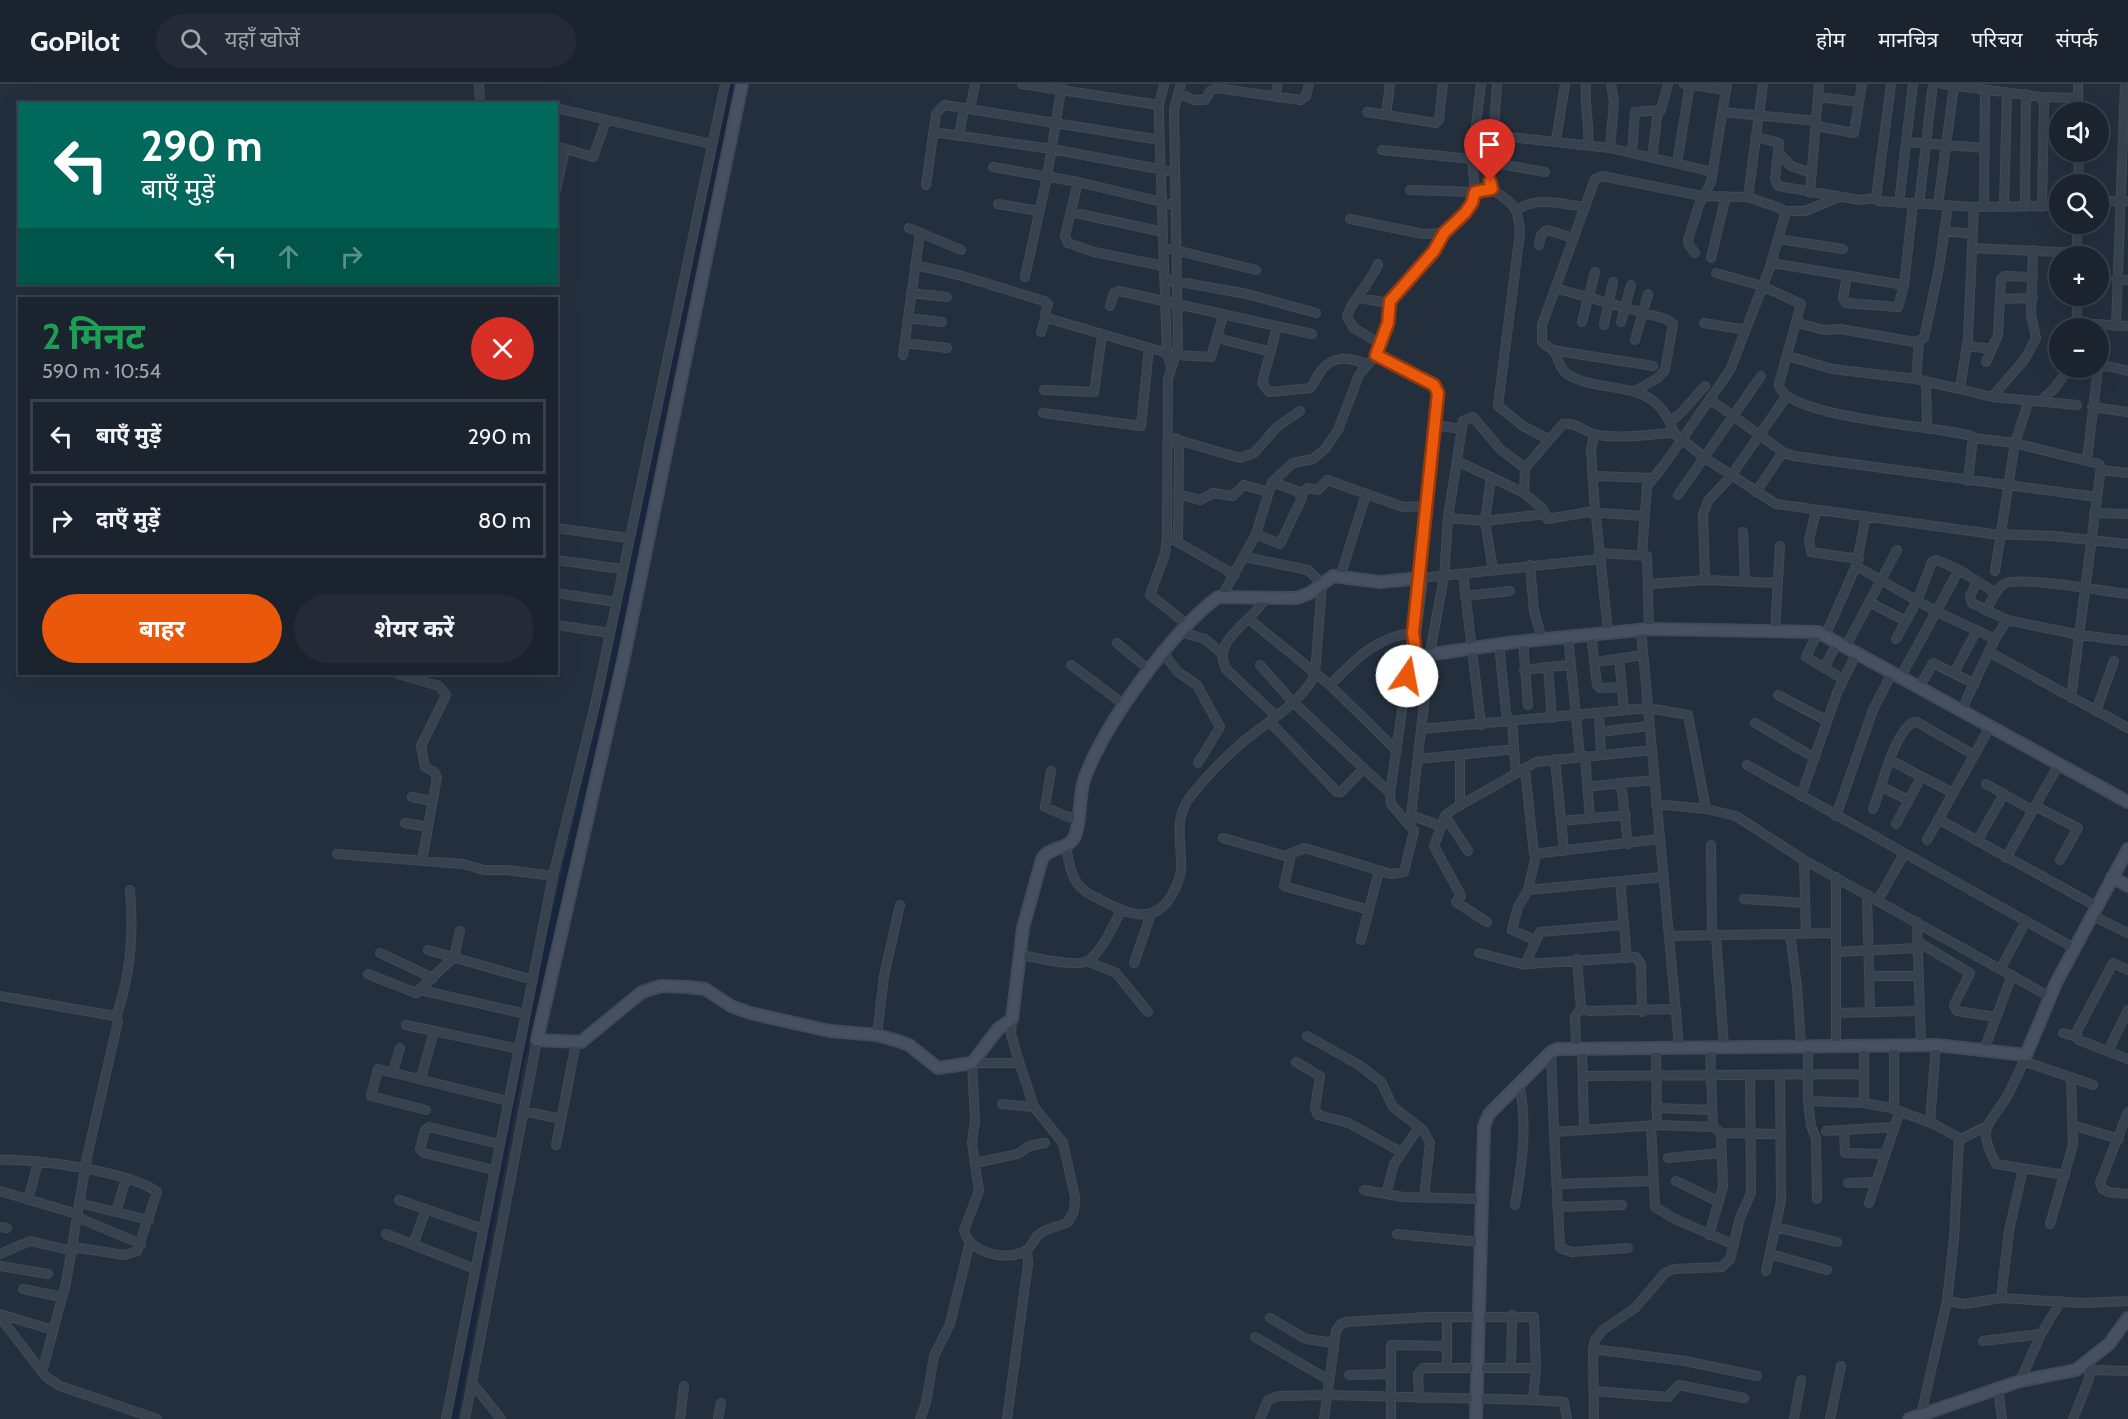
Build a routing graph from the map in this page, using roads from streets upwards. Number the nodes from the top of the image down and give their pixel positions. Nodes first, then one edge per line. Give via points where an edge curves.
1 (479, 84) edge
2 (725, 84) edge
3 (742, 84) edge
4 (975, 84) edge
5 (1022, 84) edge
6 (1164, 84) edge
7 (1181, 84) edge
8 (1277, 84) edge
9 (1309, 84) edge
10 (1390, 84) edge
11 (1443, 84) edge
12 (1480, 84) edge
13 (1497, 84) edge
14 (1565, 84) edge
15 (1586, 84) edge
16 (1611, 84) edge
17 (1668, 84) edge
18 (1688, 84) edge
19 (1763, 84) edge
20 (1819, 84) edge
21 (1862, 84) edge
22 (1891, 84) edge
23 (1913, 84) edge
24 (1933, 84) edge
25 (1942, 84) edge
26 (2078, 84) edge
27 (2125, 84) edge
28 (1213, 86) edge
29 (1954, 86) junction
30 (1061, 87) edge
31 (1727, 87) edge
32 (1244, 88) edge
33 (1988, 89) edge
34 (2007, 92) junction
35 (1178, 93) junction
36 (2026, 94) junction
37 (1276, 97) junction
38 (1818, 97) junction
39 (2041, 97) junction
40 (2078, 98) junction
41 (480, 102) edge
42 (1859, 102) junction
43 (2078, 102) edge
44 (1159, 105) junction
45 (558, 109) edge
46 (967, 109) junction
47 (1658, 111) junction
48 (1367, 112) dead end
49 (1723, 112) junction
50 (1386, 115) junction
51 (1759, 116) junction
52 (606, 121) junction
53 (1055, 123) junction
54 (1816, 124) junction
55 (933, 132) junction
56 (1475, 133) junction
57 (1492, 135) junction
58 (959, 136) junction
59 (1756, 137) junction
60 (1160, 140) junction
61 (1557, 141) junction
62 (1907, 142) junction
63 (711, 144) junction
64 (1926, 144) junction
65 (1588, 145) junction
66 (1946, 145) junction
67 (558, 147) edge
68 (1610, 148) junction
69 (1984, 148) junction
70 (1052, 149) junction
71 (565, 150) junction
72 (1382, 150) dead end
73 (1778, 152) junction
74 (1632, 153) junction
75 (1652, 157) junction
76 (1472, 159) junction
77 (1490, 162) junction
78 (1677, 163) junction
79 (2125, 164) edge
80 (993, 167) dead end
81 (1161, 169) junction
82 (1174, 172) junction
83 (1545, 172) dead end
84 (1713, 172) junction
85 (1812, 173) junction
86 (1047, 177) junction
87 (558, 181) edge
88 (1078, 182) junction
89 (926, 185) dead end
90 (1492, 189) junction
91 (1410, 190) dead end
92 (1475, 192) junction
93 (1810, 193) junction
94 (1726, 195) junction
95 (1702, 196) junction
96 (1748, 197) junction
97 (1838, 197) junction
98 (1876, 198) junction
99 (2124, 201) edge
100 (1162, 203) junction
101 (1899, 203) junction
102 (998, 204) dead end
103 (1916, 204) junction
104 (1938, 205) junction
105 (1175, 206) junction
106 (1948, 206) junction
107 (1584, 207) junction
108 (1974, 207) junction
109 (1984, 207) junction
110 (2004, 207) junction
111 (2025, 207) junction
112 (2042, 207) junction
113 (2049, 207) edge
114 (1517, 210) junction
115 (1040, 211) junction
116 (1785, 211) junction
117 (1071, 212) junction
118 (1350, 219) dead end
119 (909, 228) dead end
120 (1944, 231) junction
121 (1163, 232) junction
122 (920, 233) junction
123 (1444, 233) junction
124 (1973, 234) junction
125 (1573, 238) junction
126 (1778, 239) junction
127 (1539, 245) dead end
128 (1163, 247) junction
129 (1972, 248) junction
130 (1177, 249) junction
131 (1843, 249) dead end
132 (962, 250) dead end
133 (2033, 250) junction
134 (2049, 252) edge
135 (1695, 253) dead end
136 (1711, 258) dead end
137 (1772, 263) junction
138 (1378, 264) dead end
139 (915, 265) junction
140 (1164, 266) junction
141 (1256, 270) dead end
142 (1595, 272) dead end
143 (1716, 273) dead end
144 (1847, 276) junction
145 (1025, 277) dead end
146 (2033, 277) junction
147 (1164, 279) junction
148 (2116, 279) junction
149 (2128, 280) edge
150 (1178, 281) junction
151 (1613, 282) dead end
152 (1631, 285) dead end
153 (1762, 285) junction
154 (1904, 285) junction
155 (1555, 288) junction
156 (911, 293) junction
157 (1647, 294) dead end
158 (947, 297) dead end
159 (1358, 298) junction
160 (1588, 298) junction
161 (2033, 298) junction
162 (2001, 299) junction
163 (1165, 303) junction
164 (1390, 303) junction
165 (1608, 303) junction
166 (1110, 306) dead end
167 (1177, 306) junction
168 (1625, 308) junction
169 (1316, 313) dead end
170 (1642, 313) junction
171 (1223, 316) junction
172 (1046, 317) junction
173 (908, 318) junction
174 (942, 322) dead end
175 (1582, 322) dead end
176 (1621, 322) dead end
177 (1704, 323) dead end
178 (1798, 323) junction
179 (1604, 325) dead end
180 (2109, 326) edge
181 (2116, 326) junction
182 (2128, 326) edge
183 (1277, 327) junction
184 (1746, 330) junction
185 (1041, 332) dead end
186 (1312, 334) dead end
187 (1102, 335) junction
188 (1217, 338) junction
189 (1635, 340) dead end
190 (1919, 341) junction
191 (905, 343) junction
192 (1380, 344) junction
193 (1967, 346) junction
194 (947, 348) dead end
195 (1149, 348) junction
196 (1992, 349) junction
197 (1552, 350) junction
198 (1271, 352) junction
199 (1167, 353) junction
200 (903, 355) dead end
201 (1376, 355) junction
202 (1177, 356) junction
203 (1788, 356) junction
204 (1986, 362) dead end
205 (1366, 364) junction
206 (1172, 366) junction
207 (1653, 366) dead end
208 (2109, 366) edge
209 (2128, 371) edge
210 (1761, 376) dead end
211 (2062, 378) edge
212 (2096, 378) edge
213 (1916, 379) junction
214 (1926, 381) junction
215 (1705, 386) dead end
216 (1960, 389) junction
217 (1044, 390) dead end
218 (1635, 391) junction
219 (1786, 397) junction
220 (1992, 397) junction
221 (1711, 400) junction
222 (2029, 400) junction
223 (2040, 401) junction
224 (2077, 405) dead end
225 (2092, 407) junction
226 (1300, 411) dead end
227 (2128, 412) edge
228 (1043, 413) dead end
229 (1734, 416) junction
230 (1670, 421) junction
231 (1435, 425) junction
232 (1927, 427) junction
233 (1462, 429) junction
234 (1168, 431) junction
235 (1674, 433) junction
236 (1594, 435) junction
237 (1761, 435) junction
238 (1973, 438) junction
239 (1548, 439) junction
240 (1178, 440) junction
241 (1682, 440) junction
242 (2015, 443) junction
243 (1783, 452) junction
244 (1705, 458) junction
245 (2087, 460) junction
246 (1457, 461) junction
247 (1525, 468) junction
248 (2101, 471) junction
249 (2128, 473) edge
250 (1593, 476) junction
251 (1731, 476) junction
252 (1491, 477) junction
253 (1653, 478) junction
254 (1272, 482) junction
255 (1968, 482) junction
256 (2010, 487) junction
257 (1268, 492) junction
258 (1756, 492) junction
259 (1524, 493) junction
260 (1178, 494) junction
261 (1300, 494) junction
262 (1366, 495) junction
263 (1678, 495) dead end
264 (2097, 497) junction
265 (1427, 506) junction
266 (1816, 511) junction
267 (1595, 513) junction
268 (2094, 513) junction
269 (1545, 514) junction
270 (2128, 514) edge
271 (1643, 516) junction
272 (1866, 516) junction
273 (1448, 518) junction
274 (1485, 521) junction
275 (558, 528) edge
276 (1743, 532) dead end
277 (1256, 534) junction
278 (2002, 535) junction
279 (1167, 536) junction
280 (628, 538) junction
281 (2091, 539) junction
282 (1178, 543) junction
283 (2128, 544) edge
284 (1780, 546) dead end
285 (1898, 550) dead end
286 (1642, 554) junction
287 (1600, 556) junction
288 (1245, 557) junction
289 (558, 560) edge
290 (1857, 563) junction
291 (1530, 565) junction
292 (622, 569) junction
293 (1493, 570) junction
294 (1959, 570) junction
295 (1995, 571) dead end
296 (1463, 574) junction
297 (1234, 575) junction
298 (1340, 577) junction
299 (1444, 577) junction
300 (1420, 578) junction
301 (1705, 580) junction
302 (1745, 581) junction
303 (1880, 581) junction
304 (1977, 582) junction
305 (1778, 583) junction
306 (1322, 584) junction
307 (1650, 584) junction
308 (2085, 588) junction
309 (1510, 591) dead end
310 (558, 593) edge
311 (1996, 593) junction
312 (2128, 594) edge
313 (1222, 596) junction
314 (1465, 596) junction
315 (1265, 599) junction
316 (1917, 601) junction
317 (616, 602) junction
318 (1869, 602) junction
319 (1986, 611) junction
320 (1937, 612) junction
321 (1250, 620) junction
322 (2007, 620) junction
323 (1906, 621) junction
324 (558, 625) edge
325 (1184, 629) junction
326 (1645, 630) junction
327 (1977, 630) junction
328 (1775, 631) junction
329 (1608, 632) junction
330 (610, 633) junction
331 (1413, 633) junction
332 (1591, 633) junction
333 (1822, 633) junction
334 (2080, 635) junction
335 (1568, 636) junction
336 (1542, 639) junction
337 (1896, 639) dead end
338 (1995, 639) junction
339 (1523, 641) junction
340 (2128, 641) edge
341 (1117, 643) dead end
342 (1499, 644) junction
343 (1847, 646) junction
344 (1472, 648) junction
345 (1430, 652) junction
346 (1989, 652) junction
347 (1163, 653) junction
348 (1222, 654) junction
349 (1416, 654) junction
350 (1643, 655) junction
351 (1619, 659) junction
352 (2114, 661) dead end
353 (1594, 662) junction
354 (1071, 665) dead end
355 (1260, 665) dead end
356 (1571, 665) junction
357 (1548, 667) junction
358 (1824, 668) junction
359 (1149, 670) junction
360 (1524, 670) junction
361 (1954, 672) junction
362 (1315, 673) junction
363 (1897, 674) junction
364 (401, 675) edge
365 (1843, 679) junction
366 (1976, 684) junction
367 (1330, 685) junction
368 (1920, 686) junction
369 (1622, 687) junction
370 (1778, 694) dead end
371 (2071, 698) junction
372 (1292, 701) junction
373 (1125, 705) junction
374 (1528, 705) dead end
375 (1648, 708) junction
376 (1962, 709) junction
377 (1624, 710) junction
378 (2096, 711) junction
379 (1599, 713) junction
380 (1576, 716) junction
381 (1552, 718) junction
382 (1273, 719) junction
383 (1827, 721) junction
384 (1509, 722) junction
385 (1755, 723) dead end
386 (1481, 724) junction
387 (1991, 725) junction
388 (1649, 726) junction
389 (2128, 728) edge
390 (1422, 729) junction
391 (1600, 732) junction
392 (1514, 749) junction
393 (1652, 750) junction
394 (1397, 751) junction
395 (1458, 755) junction
396 (1601, 755) junction
397 (1974, 755) junction
398 (1583, 756) junction
399 (1815, 758) junction
400 (1418, 759) junction
401 (1555, 759) junction
402 (1890, 760) junction
403 (1198, 763) dead end
404 (2059, 764) junction
405 (1748, 765) dead end
406 (1364, 768) junction
407 (1525, 769) junction
408 (1051, 771) dead end
409 (1516, 773) junction
410 (1921, 777) junction
411 (1654, 780) junction
412 (1621, 783) junction
413 (1986, 784) dead end
414 (1587, 787) junction
415 (1882, 787) junction
416 (1390, 793) junction
417 (1953, 793) junction
418 (2004, 794) junction
419 (412, 796) dead end
420 (1802, 796) junction
421 (1908, 800) junction
422 (432, 801) junction
423 (2128, 802) edge
424 (1656, 804) junction
425 (1460, 806) junction
426 (2034, 808) junction
427 (1706, 809) junction
428 (1873, 809) dead end
429 (1411, 815) junction
430 (1626, 815) junction
431 (1445, 816) junction
432 (1836, 816) junction
433 (1078, 817) junction
434 (1590, 818) junction
435 (1938, 819) junction
436 (1561, 821) junction
437 (405, 823) dead end
438 (1410, 824) junction
439 (1896, 824) dead end
440 (1440, 826) junction
441 (428, 827) junction
442 (1223, 838) dead end
443 (1659, 840) junction
444 (1927, 840) dead end
445 (1977, 841) junction
446 (1628, 844) junction
447 (1066, 845) junction
448 (1711, 845) dead end
449 (2128, 849) edge
450 (1564, 851) junction
451 (1468, 852) dead end
452 (337, 854) dead end
453 (1904, 854) junction
454 (1291, 855) junction
455 (1536, 855) junction
456 (2006, 858) junction
457 (1804, 860) junction
458 (2060, 860) dead end
459 (422, 861) junction
460 (1378, 871) junction
461 (553, 876) junction
462 (1663, 877) junction
463 (1836, 877) junction
464 (2112, 877) junction
465 (1620, 882) junction
466 (2128, 886) edge
467 (130, 890) dead end
468 (1528, 890) junction
469 (1867, 894) junction
470 (1744, 899) dead end
471 (1878, 900) junction
472 (1805, 903) junction
473 (900, 905) dead end
474 (1121, 909) junction
475 (1369, 910) junction
476 (2094, 910) junction
477 (1151, 914) junction
478 (1486, 922) dead end
479 (1917, 922) junction
480 (2025, 923) junction
481 (1623, 925) junction
482 (459, 931) dead end
483 (1836, 933) junction
484 (2128, 933) edge
485 (1790, 934) junction
486 (1806, 934) junction
487 (1669, 936) junction
488 (1714, 936) junction
489 (1361, 940) dead end
490 (1535, 940) junction
491 (1918, 945) junction
492 (2074, 948) junction
493 (428, 950) dead end
494 (1868, 951) junction
495 (1836, 952) junction
496 (380, 953) dead end
497 (1479, 953) dead end
498 (1020, 955) junction
499 (454, 957) junction
500 (1627, 958) junction
501 (1576, 959) junction
502 (1088, 961) junction
503 (1134, 963) dead end
504 (1527, 964) junction
505 (2001, 968) junction
506 (2128, 970) edge
507 (368, 974) dead end
508 (2012, 975) junction
509 (1869, 976) junction
510 (1919, 976) junction
511 (433, 978) junction
512 (532, 981) junction
513 (420, 990) junction
514 (0, 996) edge
515 (2050, 997) junction
516 (1581, 1008) junction
517 (1676, 1009) junction
518 (2128, 1010) edge
519 (1920, 1011) junction
520 (1148, 1012) dead end
521 (1642, 1012) junction
522 (1870, 1012) junction
523 (1836, 1013) junction
524 (526, 1014) junction
525 (116, 1017) junction
526 (1996, 1017) junction
527 (1012, 1019) junction
528 (406, 1025) dead end
529 (434, 1031) junction
530 (2063, 1033) dead end
531 (877, 1035) junction
532 (1307, 1036) dead end
533 (2076, 1037) junction
534 (537, 1040) junction
535 (576, 1043) junction
536 (1836, 1045) junction
537 (1864, 1045) junction
538 (1894, 1045) junction
539 (1921, 1045) junction
540 (1936, 1045) junction
541 (1679, 1046) junction
542 (1710, 1046) junction
543 (1724, 1046) junction
544 (1804, 1046) junction
545 (1656, 1047) junction
546 (400, 1048) dead end
547 (519, 1048) junction
548 (1579, 1048) junction
549 (1984, 1050) junction
550 (2108, 1051) junction
551 (1551, 1052) junction
552 (2025, 1058) junction
553 (2128, 1059) edge
554 (1296, 1062) dead end
555 (972, 1063) junction
556 (1019, 1063) junction
557 (393, 1071) junction
558 (1810, 1073) junction
559 (1864, 1074) junction
560 (1750, 1075) junction
561 (1780, 1075) junction
562 (1584, 1076) junction
563 (1656, 1076) junction
564 (1712, 1076) junction
565 (2071, 1077) junction
566 (421, 1078) junction
567 (1519, 1084) junction
568 (2093, 1085) dead end
569 (508, 1101) junction
570 (1808, 1101) junction
571 (1864, 1103) junction
572 (1002, 1104) dead end
573 (1034, 1107) junction
574 (1656, 1108) junction
575 (426, 1110) dead end
576 (1712, 1110) junction
577 (1897, 1110) junction
578 (523, 1111) junction
579 (2127, 1116) edge
580 (561, 1119) junction
581 (1930, 1122) junction
582 (1654, 1125) junction
583 (2072, 1125) junction
584 (1713, 1126) junction
585 (1419, 1127) junction
586 (1894, 1127) junction
587 (1985, 1127) junction
588 (1584, 1130) junction
589 (1844, 1130) junction
590 (1826, 1131) dead end
591 (1554, 1132) junction
592 (1721, 1133) junction
593 (1750, 1133) junction
594 (1781, 1134) junction
595 (1959, 1138) junction
596 (2119, 1139) junction
597 (1045, 1143) dead end
598 (499, 1144) junction
599 (556, 1145) dead end
600 (1401, 1152) junction
601 (1722, 1154) junction
602 (1885, 1154) junction
603 (1668, 1158) dead end
604 (0, 1160) edge
605 (38, 1163) junction
606 (975, 1163) junction
607 (85, 1168) junction
608 (2024, 1169) junction
609 (494, 1170) junction
610 (2065, 1175) junction
611 (126, 1179) junction
612 (1652, 1181) junction
613 (1676, 1181) dead end
614 (1876, 1182) junction
615 (1848, 1183) dead end
616 (1556, 1184) junction
617 (1364, 1190) dead end
618 (0, 1191) edge
619 (1386, 1194) junction
620 (2128, 1194) edge
621 (1424, 1197) junction
622 (1817, 1198) dead end
623 (1482, 1199) junction
624 (28, 1200) junction
625 (399, 1200) dead end
626 (1719, 1202) junction
627 (79, 1203) junction
628 (1869, 1203) dead end
629 (1515, 1205) dead end
630 (1622, 1205) dead end
631 (1557, 1207) junction
632 (426, 1209) junction
633 (116, 1212) junction
634 (77, 1215) junction
635 (149, 1220) junction
636 (2050, 1224) dead end
637 (1776, 1227) junction
638 (483, 1229) junction
639 (386, 1234) dead end
640 (1397, 1234) dead end
641 (1709, 1235) junction
642 (970, 1242) junction
643 (1479, 1242) junction
644 (1837, 1242) dead end
645 (141, 1244) junction
646 (413, 1245) junction
647 (1734, 1245) junction
648 (1628, 1248) dead end
649 (73, 1249) junction
650 (1027, 1250) junction
651 (0, 1254) edge
652 (1770, 1254) junction
653 (0, 1266) edge
654 (475, 1269) junction
655 (1827, 1270) dead end
656 (1766, 1271) dead end
657 (48, 1274) dead end
658 (23, 1289) dead end
659 (62, 1297) junction
660 (2001, 1298) junction
661 (1947, 1301) junction
662 (2061, 1301) junction
663 (2128, 1301) edge
664 (1512, 1315) junction
665 (0, 1316) edge
666 (1270, 1318) dead end
667 (1447, 1318) junction
668 (1479, 1318) junction
669 (2128, 1318) edge
670 (53, 1330) junction
671 (2041, 1334) junction
672 (1255, 1337) dead end
673 (1983, 1341) dead end
674 (1334, 1343) junction
675 (1447, 1346) junction
676 (1593, 1349) junction
677 (2090, 1365) junction
678 (1842, 1366) dead end
679 (1447, 1368) junction
680 (1477, 1368) junction
681 (1511, 1368) junction
682 (1536, 1368) junction
683 (2128, 1371) edge
684 (42, 1372) junction
685 (1390, 1374) junction
686 (1349, 1375) dead end
687 (1757, 1376) dead end
688 (1329, 1380) junction
689 (1801, 1380) dead end
690 (2020, 1381) junction
691 (472, 1383) junction
692 (684, 1386) dead end
693 (1998, 1389) junction
694 (1594, 1391) junction
695 (1327, 1395) junction
696 (1390, 1397) junction
697 (1419, 1398) junction
698 (1744, 1398) dead end
699 (1477, 1399) junction
700 (1533, 1400) junction
701 (721, 1403) dead end
702 (1920, 1417) edge
703 (156, 1419) edge
704 (446, 1419) edge
705 (465, 1419) edge
706 (501, 1419) edge
707 (680, 1419) edge
708 (718, 1419) edge
709 (920, 1419) edge
710 (1007, 1419) edge
711 (1260, 1419) edge
712 (1324, 1419) edge
713 (1391, 1419) edge
714 (1476, 1419) edge
715 (1567, 1419) edge
716 (1594, 1419) edge
717 (1794, 1419) edge
718 (1830, 1419) edge
719 (1909, 1419) edge
720 (2002, 1419) edge
721 (2073, 1419) edge

1 - 41 street
2 - 63 street
3 - 534 street via 624,657
4 - 46 street
5 - 30 street
6 - 44 street
7 - 35 street
8 - 37 street
9 - 37 street via 1304,99
10 - 50 street
11 - 50 street via 1436,123
12 - 56 street
13 - 57 street
14 - 61 street
15 - 65 street
16 - 68 street via 1614,102
17 - 47 street via 1664,106
18 - 31 street
18 - 78 street
19 - 51 street
20 - 38 street
21 - 42 street
22 - 98 street
23 - 62 street
24 - 64 street
25 - 29 street
26 - 40 street
27 - 79 street
28 - 32 street
28 - 35 street via 1205,100
29 - 33 street
29 - 66 street
30 - 44 street
30 - 53 street
31 - 49 street
32 - 37 street
33 - 34 street
33 - 69 street
34 - 36 street
34 - 110 street
35 - 82 street via 1174,109
36 - 39 street
36 - 111 street
38 - 42 street
38 - 54 street
39 - 40 street
39 - 112 street
40 - 43 street
42 - 54 street via 1854,133
44 - 60 street
45 - 52 street
46 - 53 street
46 - 55 street via 940,107
46 - 58 street
47 - 74 street via 1635,112
47 - 75 street
48 - 50 street
49 - 51 street
49 - 84 street
51 - 54 street
51 - 59 street
52 - 63 street
52 - 71 street via 596,155 589,157
53 - 60 street
53 - 70 street
54 - 85 street
55 - 58 street
55 - 89 street
56 - 57 street
56 - 76 street
57 - 61 street
57 - 77 street
58 - 70 street
59 - 73 street via 1777,140
59 - 96 street
60 - 81 street
61 - 65 street
62 - 64 street
62 - 101 street
63 - 280 street
64 - 66 street
64 - 103 street
65 - 68 street
66 - 69 street
66 - 104 street
67 - 71 street
68 - 74 street
69 - 109 street
70 - 81 street
70 - 86 street
71 - 87 street
72 - 76 street
73 - 85 street via 1791,166
73 - 93 street via 1778,186
74 - 75 street
75 - 78 street
76 - 77 street
76 - 92 street
77 - 83 street
77 - 90 street
78 - 84 street
79 - 99 street
80 - 86 street
81 - 82 street
81 - 100 street
82 - 105 street
84 - 95 street
85 - 93 street
86 - 88 street
86 - 115 street
88 - 100 street
88 - 117 street
90 - 92 street
90 - 114 street via 1512,201
91 - 92 street
92 - 123 street via 1465,213
93 - 97 street
94 - 95 street
94 - 96 street
94 - 136 street
95 - 107 street via 1598,177
95 - 135 street via 1688,240
96 - 116 street
97 - 98 street
97 - 116 street via 1805,211
98 - 101 street
99 - 148 street
100 - 105 street
100 - 121 street
101 - 103 street
102 - 115 street
103 - 104 street
103 - 154 street
104 - 106 street
105 - 130 street
106 - 108 street
106 - 120 street
107 - 114 street via 1542,201
107 - 125 street
108 - 109 street
108 - 124 street
109 - 110 street
110 - 111 street
111 - 112 street
112 - 113 street
114 - 239 street via 1520,245 1498,406
115 - 145 street
116 - 126 street
117 - 121 street
117 - 140 street via 1065,236 1070,245
118 - 123 street via 1423,234
119 - 122 street
120 - 124 street
120 - 190 street via 1928,326
121 - 128 street
122 - 132 street
122 - 139 street
123 - 164 street via 1434,251
124 - 129 street
125 - 127 street via 1547,230
125 - 155 street
126 - 131 street
126 - 137 street
128 - 130 street
128 - 140 street
129 - 133 street
129 - 193 street
130 - 141 street
130 - 150 street
133 - 134 street
133 - 146 street
137 - 144 street
137 - 153 street
138 - 159 street via 1370,284
139 - 156 street
139 - 172 street via 1044,301 1048,307
140 - 147 street
142 - 160 street
143 - 153 street
144 - 154 street
144 - 154 street via 1843,298 1846,303 1898,307
146 - 161 street
146 - 162 street via 2005,276 2001,279
147 - 150 street
147 - 163 street
148 - 149 street
148 - 181 street
150 - 167 street
150 - 169 street
151 - 165 street
152 - 168 street
153 - 178 street via 1802,304
153 - 184 street
155 - 160 street
155 - 197 street via 1541,334 1542,342
156 - 158 street
156 - 173 street
157 - 170 street
159 - 164 street
159 - 192 street via 1348,312 1349,322
160 - 165 street
160 - 175 street
161 - 162 street
161 - 220 street via 2031,315 2036,335 2032,346
162 - 196 street via 1998,335
163 - 166 street via 1116,291
163 - 167 street
163 - 199 street
164 - 192 street
165 - 168 street
165 - 179 street
167 - 171 street
167 - 202 street
168 - 170 street
168 - 176 street
170 - 189 street
170 - 218 street via 1666,319 1674,328 1665,370
171 - 183 street
171 - 188 street
172 - 185 street
172 - 187 street
173 - 174 street
173 - 191 street
177 - 184 street
178 - 190 street via 1824,330 1840,328
178 - 203 street
180 - 181 street
181 - 182 street
183 - 186 street
183 - 198 street
184 - 221 street via 1730,370
187 - 195 street
187 - 217 street via 1094,392
188 - 198 street
188 - 202 street via 1211,357
190 - 213 street
191 - 194 street
191 - 200 street
192 - 201 street
193 - 196 street
193 - 216 street
195 - 199 street
195 - 228 street via 1141,426
196 - 204 street
197 - 207 street
197 - 218 street via 1564,372 1571,376
198 - 205 street via 1262,383 1273,393 1310,388 1325,367 1338,359 1350,358
199 - 206 street
201 - 205 street
201 - 231 street via 1434,385 1438,393
202 - 206 street
203 - 213 street via 1832,369
203 - 219 street via 1779,384
205 - 254 street via 1338,430 1325,449 1313,459 1293,463
206 - 234 street via 1168,379
208 - 209 street
210 - 229 street
211 - 223 street
212 - 225 street
213 - 214 street
214 - 216 street
214 - 232 street
215 - 230 street
216 - 220 street
218 - 230 street via 1661,408
219 - 232 street via 1840,415
219 - 237 street
220 - 222 street
221 - 229 street
221 - 241 street
222 - 223 street
222 - 242 street
223 - 224 street
225 - 227 street
225 - 245 street
226 - 240 street via 1277,427 1254,453 1240,458
229 - 237 street
229 - 244 street
230 - 235 street
231 - 233 street
231 - 265 street
232 - 238 street
233 - 246 street
233 - 247 street via 1465,419 1473,417 1500,449
234 - 240 street
234 - 279 street
235 - 236 street
235 - 241 street
236 - 239 street via 1569,424 1558,426
236 - 250 street
237 - 243 street
237 - 251 street
238 - 242 street
238 - 255 street
239 - 247 street
240 - 260 street
241 - 244 street
241 - 253 street
242 - 245 street
242 - 256 street
243 - 255 street via 1812,460
243 - 258 street
244 - 251 street
244 - 263 street
245 - 248 street via 2100,464
246 - 252 street
246 - 273 street
247 - 259 street
248 - 249 street
248 - 264 street
250 - 253 street
250 - 267 street
251 - 258 street
251 - 301 street via 1704,510
252 - 259 street
252 - 274 street
253 - 271 street via 1645,490
254 - 257 street
254 - 261 street
255 - 256 street
256 - 264 street
256 - 278 street
257 - 260 street via 1244,485 1233,496 1213,493 1200,500
257 - 277 street
258 - 266 street via 1776,504
259 - 269 street
260 - 282 street
261 - 262 street via 1308,488 1318,490 1327,480
261 - 277 street via 1302,498 1282,543
262 - 265 street via 1403,507
262 - 298 street
264 - 268 street
265 - 300 street
266 - 272 street
266 - 290 street via 1809,540 1811,552
267 - 269 street via 1547,519
267 - 271 street
267 - 287 street
268 - 270 street
268 - 281 street
269 - 274 street
271 - 286 street
272 - 278 street
272 - 290 street
273 - 274 street
273 - 299 street
274 - 293 street
275 - 280 street
276 - 302 street
277 - 288 street
278 - 281 street
278 - 295 street
279 - 282 street
279 - 325 street via 1161,569 1150,595
280 - 292 street
281 - 283 street
281 - 308 street
282 - 297 street
284 - 305 street
285 - 303 street
286 - 287 street
286 - 307 street via 1648,559
287 - 291 street
287 - 329 street
288 - 297 street
288 - 306 street via 1308,570
289 - 292 street
290 - 303 street
290 - 333 street
291 - 293 street
291 - 336 street via 1534,610
292 - 317 street
293 - 296 street
294 - 304 street
294 - 316 street via 1941,560 1932,562
294 - 320 street
296 - 299 street
296 - 314 street
297 - 313 street
298 - 300 street via 1380,582
298 - 306 street via 1329,577
299 - 300 street
299 - 345 street
300 - 331 street
301 - 302 street
301 - 307 street
302 - 305 street
303 - 316 street
303 - 318 street
304 - 311 street
304 - 319 street via 1970,599
305 - 328 street
306 - 315 street via 1297,598
306 - 362 street
307 - 326 street
308 - 311 street via 2010,582
308 - 312 street
308 - 334 street
309 - 314 street
310 - 317 street
311 - 319 street
313 - 315 street
313 - 325 street
314 - 344 street
315 - 321 street
316 - 320 street
316 - 323 street
317 - 330 street
318 - 323 street
318 - 343 street
319 - 322 street
320 - 327 street
320 - 363 street
321 - 348 street via 1226,641
321 - 362 street
322 - 334 street
322 - 338 street
323 - 337 street
324 - 330 street
325 - 347 street
325 - 348 street via 1205,639
326 - 328 street
326 - 329 street
326 - 350 street
327 - 338 street
327 - 361 street
328 - 333 street
329 - 332 street
330 - 461 street
331 - 349 street
331 - 367 street via 1382,640
332 - 335 street
332 - 353 street
333 - 343 street
333 - 358 street via 1806,657
334 - 340 street
334 - 371 street
335 - 336 street
335 - 356 street
336 - 339 street
338 - 346 street
339 - 342 street
339 - 360 street
341 - 359 street
342 - 344 street
342 - 384 street
343 - 358 street
343 - 363 street
343 - 365 street
344 - 345 street
344 - 386 street
345 - 349 street
345 - 390 street
346 - 366 street
346 - 371 street
347 - 359 street
347 - 403 street via 1178,672 1197,685 1218,723 1219,732
348 - 382 street via 1226,669
349 - 394 street via 1407,676
350 - 351 street
350 - 375 street
351 - 353 street
351 - 369 street
352 - 378 street
353 - 369 street via 1599,687
354 - 373 street
355 - 372 street
356 - 357 street
356 - 380 street
357 - 360 street
357 - 381 street
358 - 365 street
359 - 373 street
360 - 374 street
361 - 366 street
361 - 368 street via 1933,663
362 - 367 street
362 - 372 street
363 - 368 street
363 - 432 street via 1873,711
364 - 422 street via 439,686 445,692 421,746 425,766 436,774
365 - 383 street
366 - 376 street
367 - 394 street
368 - 376 street
369 - 377 street
370 - 383 street
371 - 378 street
372 - 382 street
372 - 406 street
373 - 433 street via 1084,779
375 - 377 street
375 - 388 street
375 - 427 street via 1688,716
376 - 387 street
377 - 379 street
378 - 389 street
379 - 380 street
379 - 391 street
380 - 381 street
380 - 398 street
381 - 384 street
382 - 406 street via 1337,792
382 - 477 street via 1243,742 1189,798 1178,830 1180,879 1163,907
383 - 399 street
384 - 386 street
384 - 392 street
385 - 399 street
386 - 390 street
387 - 397 street
387 - 404 street
388 - 391 street
388 - 393 street
390 - 400 street
391 - 396 street
392 - 395 street
392 - 409 street
393 - 396 street
393 - 411 street
394 - 416 street
395 - 400 street
395 - 425 street
396 - 398 street
397 - 402 street via 1917,722 1908,725
397 - 417 street
398 - 401 street
398 - 414 street
399 - 420 street
400 - 429 street
401 - 407 street via 1536,762
401 - 436 street
402 - 410 street
402 - 415 street
404 - 423 street
404 - 426 street
405 - 420 street
406 - 416 street
407 - 409 street
407 - 455 street via 1532,849
408 - 433 street via 1045,807
409 - 425 street
410 - 417 street
410 - 421 street
411 - 412 street
411 - 424 street
412 - 414 street
412 - 430 street
413 - 418 street
414 - 434 street
415 - 421 street
415 - 428 street
416 - 438 street via 1391,804
417 - 435 street
418 - 426 street
418 - 445 street
419 - 422 street
420 - 432 street
421 - 439 street
422 - 441 street
424 - 427 street
424 - 443 street
425 - 431 street
426 - 456 street
426 - 458 street via 2078,828
427 - 457 street via 1736,816
429 - 438 street
429 - 440 street
430 - 434 street
430 - 446 street
431 - 440 street
431 - 451 street
432 - 453 street
433 - 447 street via 1075,836
434 - 436 street
435 - 444 street
435 - 445 street
436 - 450 street
437 - 441 street
438 - 460 street via 1414,837 1405,870 1391,874
440 - 478 street via 1434,846 1461,896 1456,902
441 - 459 street
442 - 454 street
443 - 446 street
443 - 462 street
445 - 456 street
446 - 450 street
447 - 474 street via 1077,886
447 - 498 street via 1048,851 1042,859 1023,928
448 - 488 street
449 - 464 street
450 - 455 street
452 - 459 street
453 - 471 street
453 - 480 street
454 - 460 street via 1305,848
454 - 475 street via 1284,886
455 - 468 street
456 - 476 street
457 - 463 street
457 - 472 street
459 - 461 street
460 - 475 street
461 - 512 street
462 - 465 street
462 - 487 street
463 - 469 street
463 - 483 street
464 - 466 street
464 - 476 street
465 - 468 street
465 - 481 street
467 - 525 street via 133,925
468 - 490 street via 1512,930
469 - 471 street
469 - 494 street
470 - 472 street
471 - 479 street
472 - 486 street
473 - 531 street via 884,976
474 - 477 street
474 - 502 street via 1108,937
475 - 489 street
476 - 484 street
476 - 492 street
477 - 503 street
479 - 491 street
479 - 505 street
480 - 492 street
480 - 505 street
481 - 490 street via 1540,932
481 - 500 street
482 - 499 street
483 - 486 street
483 - 495 street
485 - 486 street
485 - 488 street
485 - 544 street
487 - 488 street
487 - 517 street
488 - 543 street
490 - 504 street
491 - 494 street
491 - 510 street
491 - 526 street via 1970,973 1954,1005 1957,1011
492 - 515 street
493 - 499 street
494 - 495 street
494 - 509 street
495 - 523 street
496 - 511 street
497 - 504 street
498 - 502 street via 1076,963
498 - 527 street
499 - 511 street
499 - 512 street
500 - 501 street
500 - 521 street via 1636,957 1641,964
501 - 504 street
501 - 516 street
502 - 520 street via 1116,973
505 - 508 street
506 - 533 street via 2113,963
507 - 513 street via 410,993
508 - 515 street
508 - 526 street
509 - 510 street
509 - 522 street
510 - 519 street
511 - 513 street
512 - 524 street
513 - 524 street
514 - 525 street
515 - 552 street
516 - 521 street
516 - 548 street via 1575,1017
517 - 521 street
517 - 541 street
518 - 550 street
519 - 522 street
519 - 539 street
522 - 523 street
523 - 536 street
524 - 547 street
525 - 607 street
526 - 549 street
527 - 555 street via 998,1029
527 - 556 street via 1011,1034
528 - 529 street
529 - 547 street
529 - 566 street
530 - 533 street
531 - 535 street via 830,1031 750,1013 700,988 661,986 642,992
531 - 555 street via 909,1045 938,1068
532 - 585 street via 1370,1073 1381,1083 1393,1107
533 - 550 street
534 - 535 street
534 - 578 street
535 - 580 street
536 - 537 street
536 - 544 street
537 - 538 street
537 - 559 street
538 - 539 street
538 - 577 street
539 - 540 street
540 - 549 street
540 - 581 street
541 - 542 street
541 - 545 street
542 - 543 street
542 - 564 street
543 - 544 street
544 - 558 street
545 - 548 street
545 - 563 street
546 - 557 street
547 - 569 street
548 - 551 street
548 - 562 street
549 - 552 street
550 - 553 street
551 - 567 street
551 - 591 street
552 - 565 street
552 - 587 street via 2008,1094
554 - 600 street via 1320,1076 1317,1115 1349,1123
555 - 556 street
555 - 606 street
556 - 573 street
557 - 566 street
557 - 575 street via 378,1069 371,1096
558 - 559 street
558 - 561 street
558 - 570 street
559 - 571 street
560 - 561 street
560 - 564 street
560 - 593 street
561 - 594 street
562 - 563 street
562 - 588 street
563 - 564 street
563 - 574 street
564 - 576 street
565 - 568 street
565 - 583 street
566 - 569 street
567 - 623 street via 1485,1120
567 - 629 street via 1524,1110 1522,1163
569 - 598 street
570 - 571 street
570 - 622 street via 1816,1138
571 - 577 street
572 - 573 street
573 - 650 street via 1063,1143 1075,1203 1068,1222 1041,1233
574 - 576 street
574 - 582 street
576 - 584 street
577 - 581 street
577 - 586 street
578 - 580 street
578 - 691 street
579 - 596 street
580 - 599 street
581 - 595 street
582 - 584 street
582 - 588 street
582 - 612 street
583 - 596 street
583 - 610 street via 2073,1145
584 - 592 street
585 - 600 street
585 - 621 street via 1430,1143
586 - 589 street
586 - 602 street
587 - 595 street
587 - 608 street via 1996,1164
588 - 591 street
589 - 590 street
589 - 602 street via 1845,1153
591 - 616 street
592 - 593 street
592 - 601 street
593 - 594 street
593 - 647 street via 1751,1193
594 - 637 street via 1781,1201
595 - 661 street
596 - 620 street via 2100,1183 2108,1192
597 - 606 street via 1029,1146 1018,1154
598 - 609 street
598 - 609 street via 429,1127 420,1149 424,1154
600 - 619 street via 1391,1171
601 - 603 street
601 - 626 street
602 - 614 street
604 - 605 street
605 - 607 street
605 - 624 street
606 - 642 street via 979,1191 964,1230
607 - 611 street
607 - 627 street
608 - 610 street
608 - 660 street via 2009,1231
609 - 638 street
610 - 636 street
611 - 633 street
611 - 635 street via 157,1192
612 - 616 street
612 - 641 street via 1655,1207
613 - 626 street
614 - 615 street
614 - 628 street
616 - 631 street
617 - 619 street
618 - 624 street
619 - 621 street
621 - 623 street
623 - 643 street
624 - 634 street
625 - 632 street
626 - 641 street
627 - 633 street
627 - 634 street
630 - 631 street
631 - 648 street via 1558,1240 1564,1251
632 - 638 street
632 - 646 street
633 - 635 street
634 - 645 street
634 - 649 street
635 - 645 street
637 - 644 street
637 - 652 street
638 - 654 street
639 - 646 street
640 - 643 street
641 - 647 street
642 - 650 street via 999,1255
642 - 709 street via 950,1324 934,1356
643 - 668 street
645 - 649 street via 137,1251 124,1255
646 - 654 street
647 - 676 street via 1722,1267 1674,1269 1659,1276 1635,1308 1603,1330
649 - 651 street via 30,1241
649 - 659 street
650 - 710 street
652 - 655 street
652 - 656 street
653 - 657 street
654 - 704 street
658 - 659 street
659 - 670 street
660 - 661 street via 1965,1304
660 - 662 street
661 - 702 street
662 - 663 street
662 - 671 street
664 - 668 street
664 - 681 street
664 - 682 street via 1534,1317
665 - 670 street
665 - 684 street
666 - 674 street via 1306,1339
667 - 668 street
667 - 674 street via 1346,1322 1336,1330
667 - 675 street
668 - 680 street
669 - 677 street
670 - 684 street
671 - 673 street
671 - 690 street
672 - 688 street
674 - 688 street
675 - 679 street
675 - 685 street via 1391,1345
676 - 687 street via 1685,1361
676 - 694 street
677 - 683 street
677 - 690 street
677 - 721 street via 2086,1389
678 - 718 street
679 - 680 street
679 - 697 street via 1419,1370
680 - 681 street
680 - 699 street
681 - 682 street
682 - 700 street
684 - 703 street via 60,1386
685 - 686 street
685 - 696 street
688 - 695 street
689 - 717 street
690 - 693 street
691 - 705 street
691 - 706 street
692 - 707 street
693 - 702 street
693 - 720 street
694 - 698 street via 1668,1397 1679,1385
694 - 716 street
695 - 696 street
695 - 711 street via 1273,1397
695 - 712 street
696 - 697 street
696 - 713 street
697 - 699 street
699 - 700 street
699 - 714 street
700 - 715 street via 1564,1402
701 - 708 street
702 - 719 street

